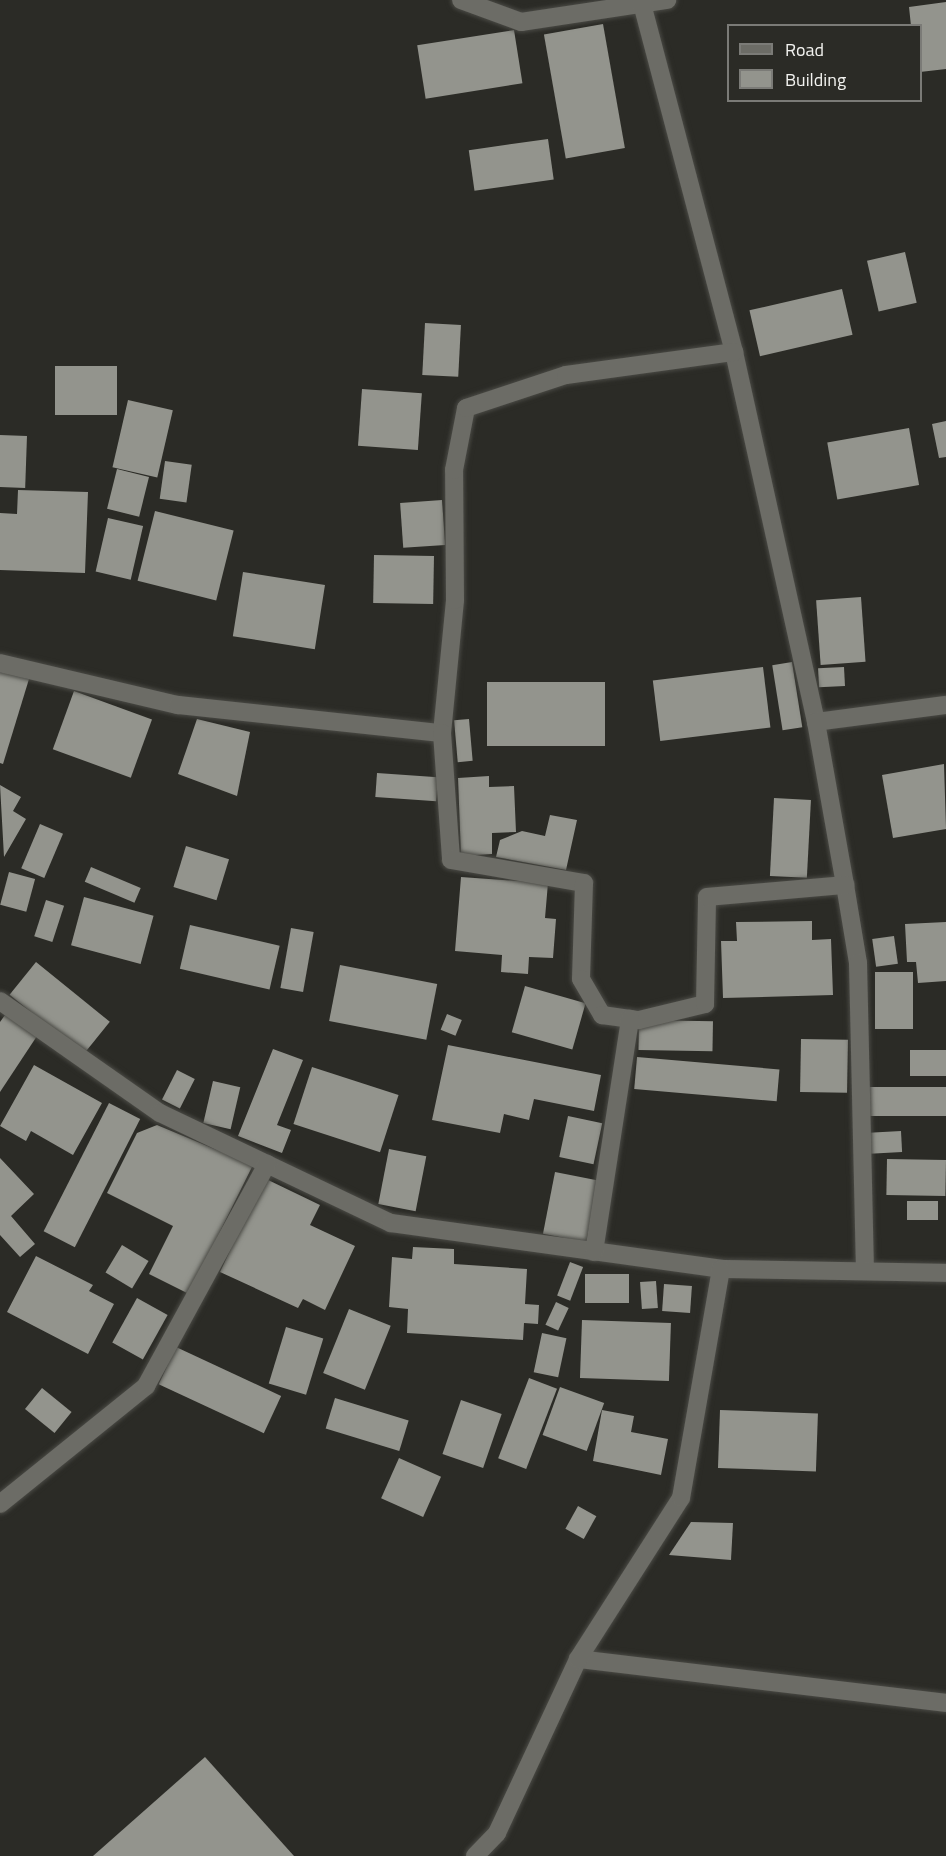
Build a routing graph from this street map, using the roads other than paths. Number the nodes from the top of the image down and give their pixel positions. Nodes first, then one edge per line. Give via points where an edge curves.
1 (460, 0) edge
2 (667, 0) edge
3 (641, 2) edge
4 (735, 352) junction
5 (0, 663) edge
6 (946, 705) edge
7 (816, 722) junction
8 (442, 733) junction
9 (845, 885) junction
10 (1, 1003) edge
11 (630, 1019) junction
12 (267, 1164) junction
13 (594, 1252) junction
14 (721, 1269) junction
15 (865, 1269) junction
16 (946, 1273) edge
17 (0, 1504) edge
18 (579, 1659) junction
19 (946, 1703) edge
20 (475, 1856) edge

1 - 3 street via 521,22
2 - 3 street
3 - 4 street
4 - 7 street
4 - 8 street via 566,375 466,408 454,470 455,600
5 - 8 street via 178,705
6 - 7 street
7 - 9 street
8 - 11 street via 452,860 584,883 582,979 602,1015
9 - 11 street via 707,897 705,1004
9 - 15 street via 858,963
10 - 12 street via 160,1113
11 - 13 street
12 - 13 street via 391,1223
12 - 17 street via 146,1386
13 - 14 street
14 - 15 street
14 - 18 street via 681,1498
15 - 16 street
18 - 19 street
18 - 20 street via 497,1833

